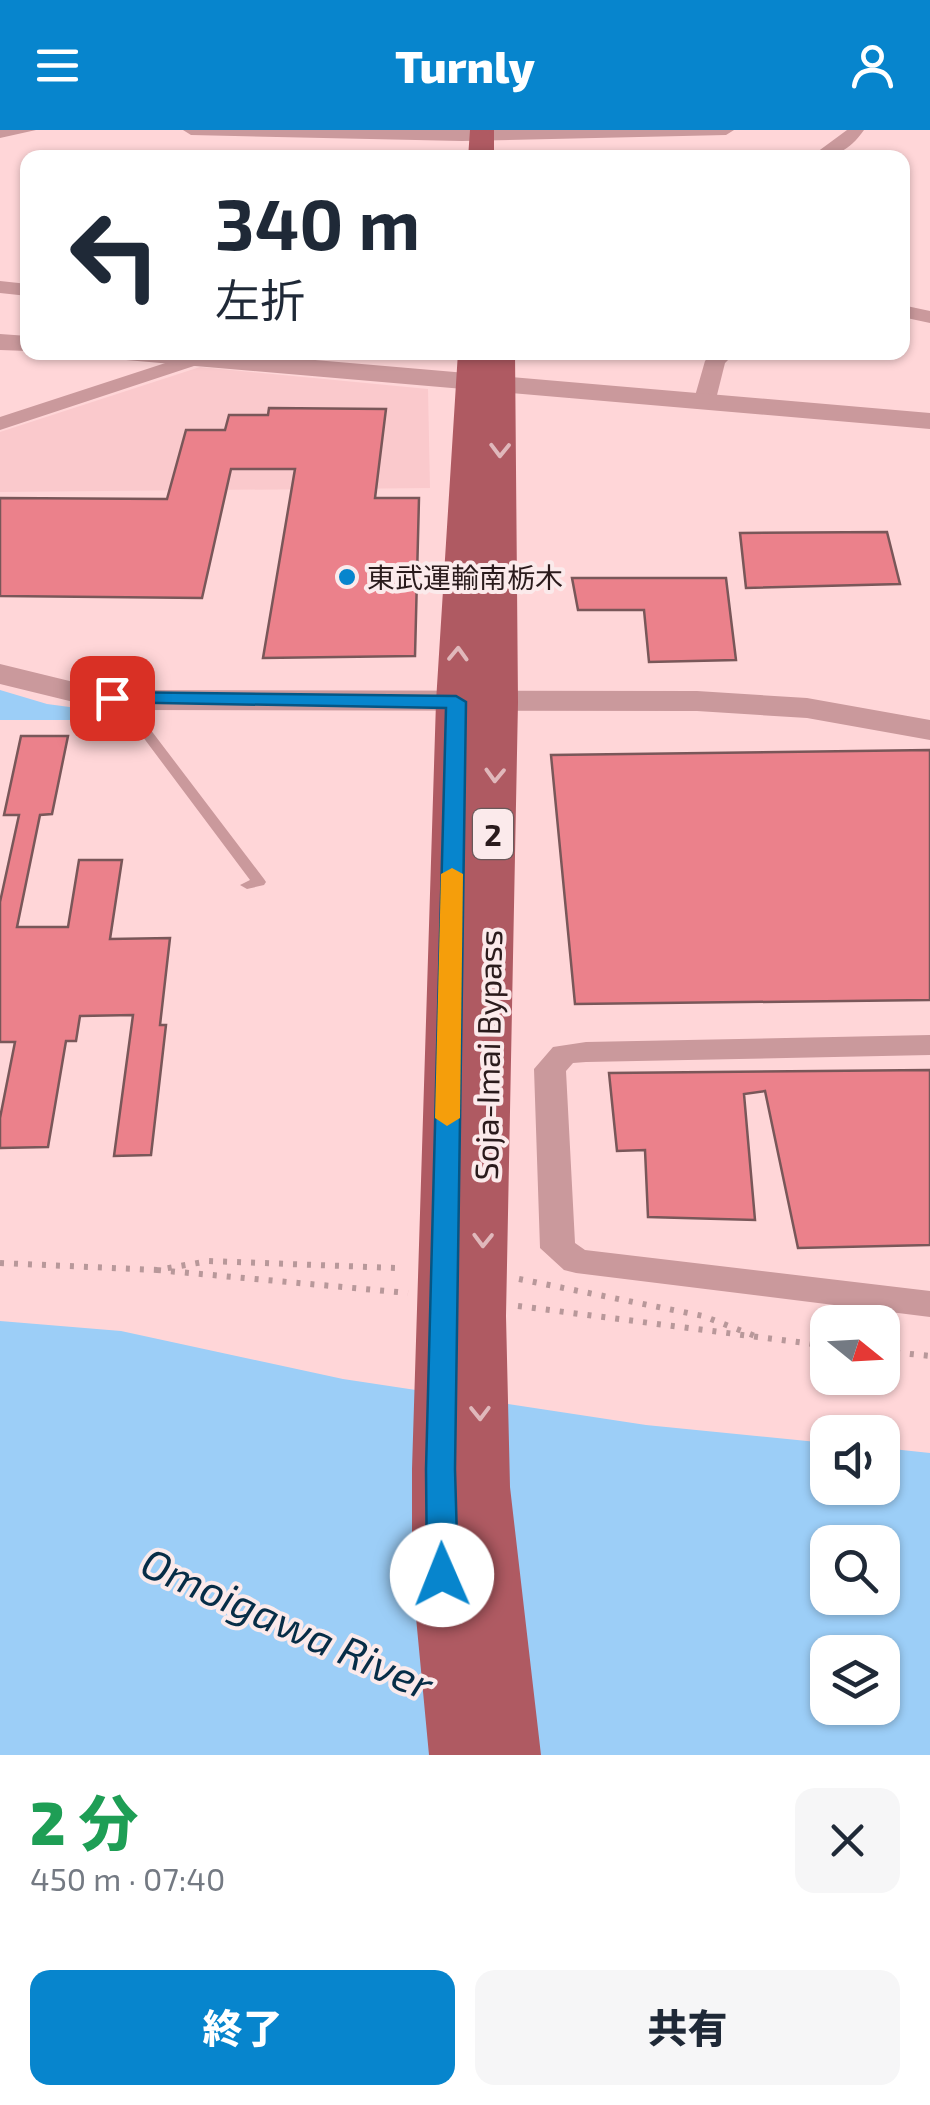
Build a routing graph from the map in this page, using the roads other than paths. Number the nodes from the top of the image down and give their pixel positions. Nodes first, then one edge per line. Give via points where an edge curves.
1 (28, 130) edge
2 (192, 130) edge
3 (726, 130) edge
4 (856, 130) edge
5 (0, 134) edge
6 (492, 141) edge
7 (832, 150) edge
8 (193, 360) edge
9 (228, 360) edge
10 (717, 360) edge
11 (486, 368) edge
12 (704, 403) junction
13 (930, 421) edge
14 (0, 424) edge
15 (0, 674) edge
16 (134, 700) junction
17 (477, 702) junction
18 (930, 730) edge
19 (247, 886) dead end
20 (930, 1045) edge
21 (473, 1300) junction
22 (930, 1304) edge
23 (462, 1755) edge
24 (508, 1755) edge

1 - 5 street
2 - 6 street
3 - 6 street
4 - 7 street
8 - 14 street
9 - 11 street
10 - 12 street
11 - 12 street
11 - 17 main road, Soja-Imai Bypass / 2
12 - 13 street
15 - 16 street
16 - 17 street
16 - 19 lane via 142,724 259,882
17 - 18 street via 696,701 807,708
17 - 21 main road, Soja-Imai Bypass / 2
20 - 22 street via 586,1052 564,1054 550,1069 558,1248 576,1261
21 - 23 main road, Soja-Imai Bypass / 2 via 442,1575
21 -> 24 main road, Soja-Imai Bypass / 2 via 481,1486

